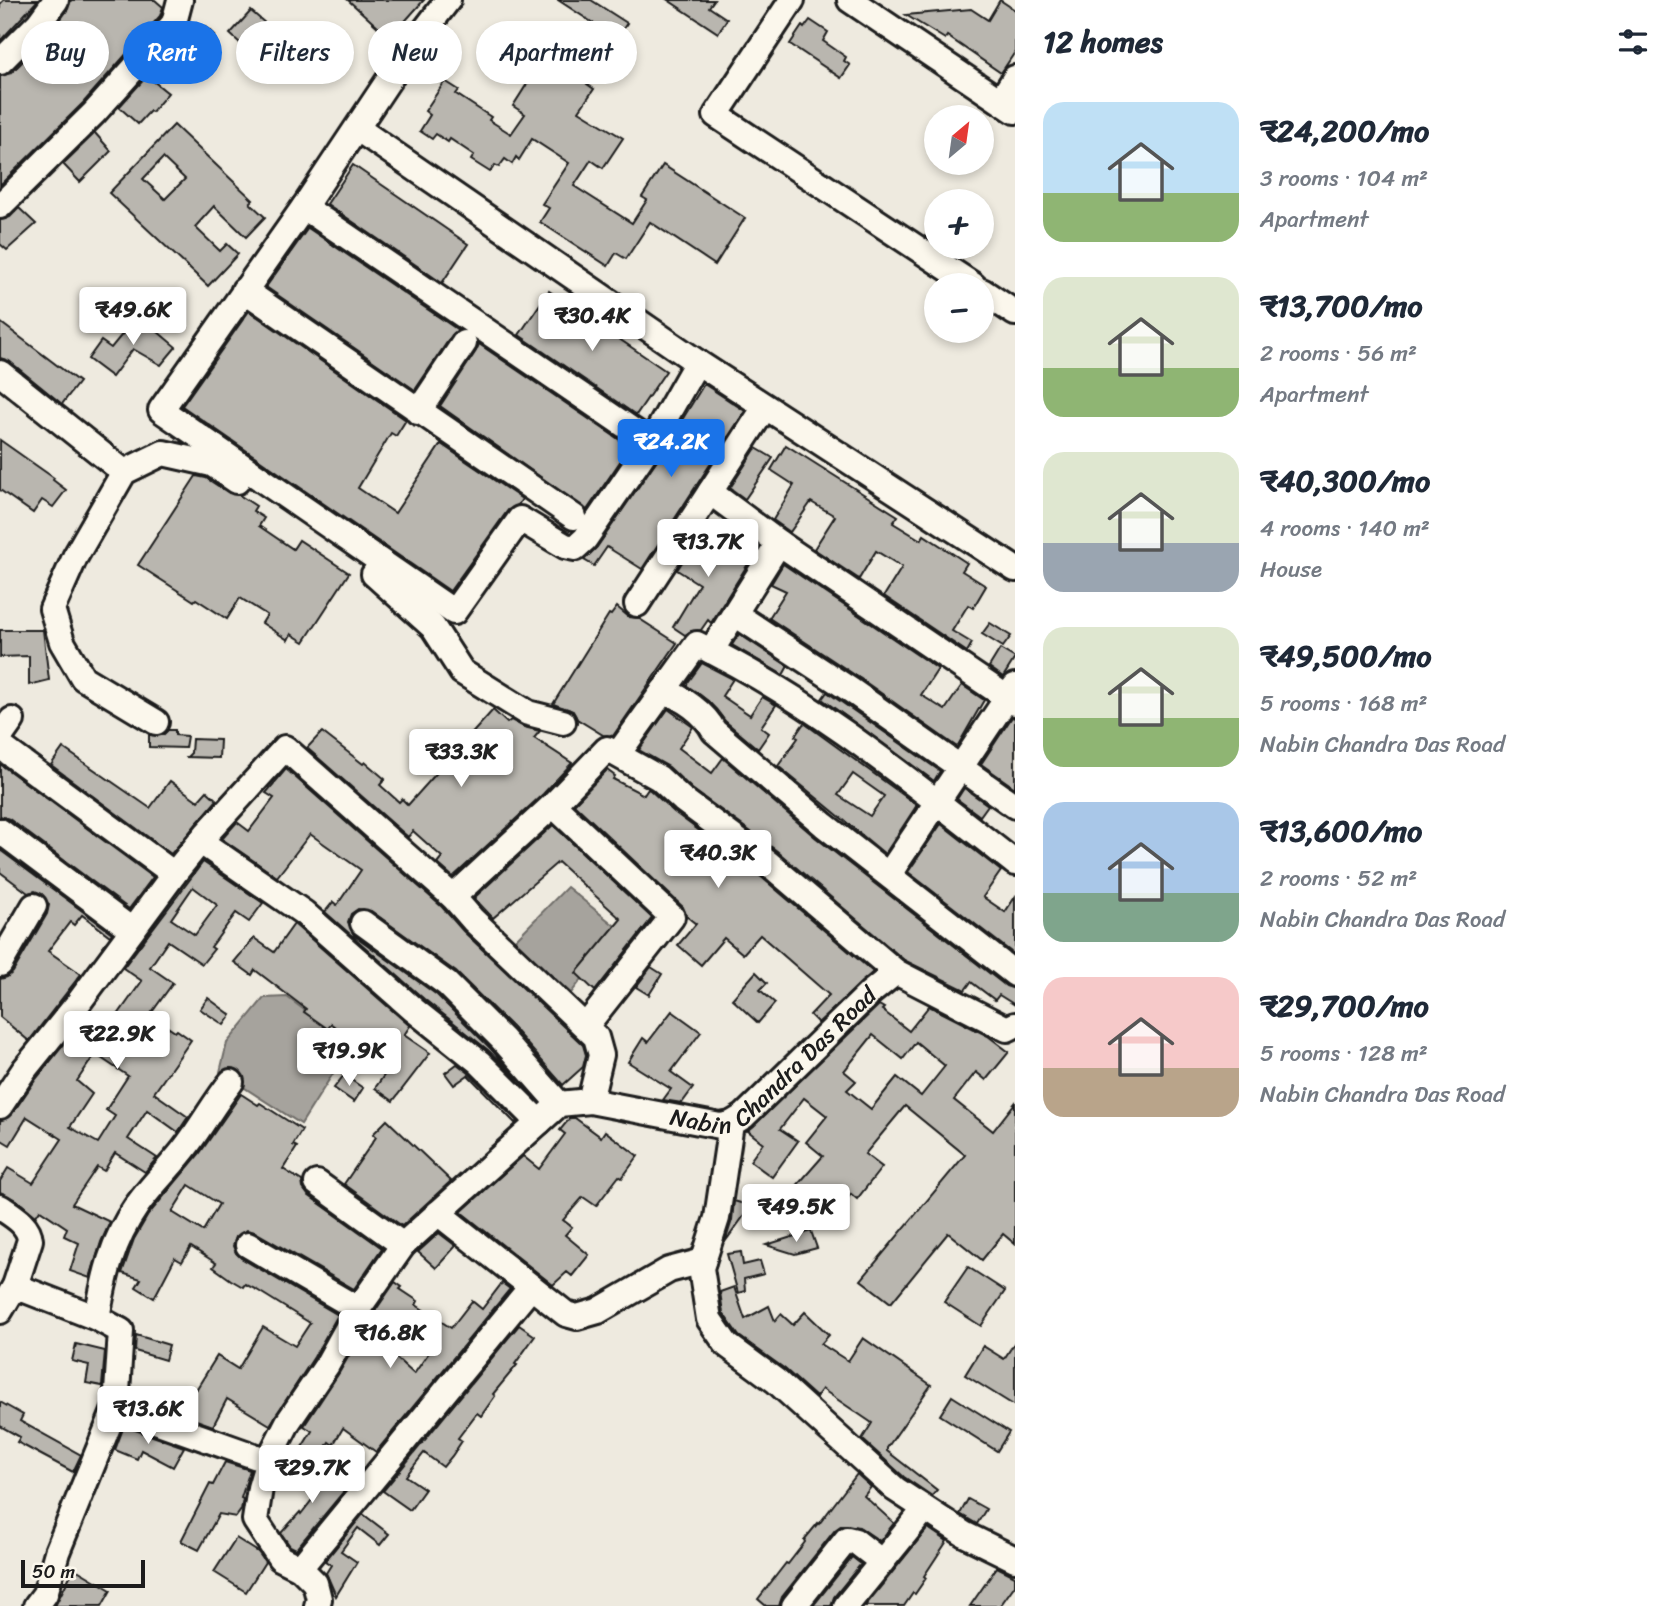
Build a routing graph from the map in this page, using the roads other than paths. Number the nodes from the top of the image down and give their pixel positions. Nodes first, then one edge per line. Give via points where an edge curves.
1 (56, 0) edge
2 (180, 0) edge
3 (448, 0) edge
4 (792, 0) edge
5 (850, 0) edge
6 (0, 62) edge
7 (1015, 78) edge
8 (1008, 106) edge
9 (358, 129) junction
10 (0, 206) edge
11 (304, 207) junction
12 (955, 273) edge
13 (244, 290) junction
14 (994, 299) edge
15 (1015, 313) edge
16 (464, 343) dead end
17 (697, 362) junction
18 (0, 373) edge
19 (765, 407) junction
20 (418, 412) junction
21 (651, 443) junction
22 (124, 472) junction
23 (709, 492) junction
24 (574, 517) dead end
25 (779, 543) junction
26 (1015, 569) edge
27 (637, 604) dead end
28 (735, 614) junction
29 (710, 651) junction
30 (663, 691) junction
31 (1012, 696) edge
32 (156, 722) dead end
33 (563, 722) dead end
34 (0, 746) edge
35 (618, 754) junction
36 (961, 767) junction
37 (938, 802) junction
38 (553, 805) junction
39 (1015, 806) edge
40 (0, 831) edge
41 (201, 842) junction
42 (1015, 863) edge
43 (174, 874) junction
44 (889, 874) junction
45 (453, 897) junction
46 (34, 906) dead end
47 (363, 923) dead end
48 (132, 930) junction
49 (0, 964) edge
50 (896, 972) junction
51 (1015, 974) edge
52 (1015, 1024) edge
53 (586, 1026) junction
54 (502, 1039) junction
55 (480, 1062) junction
56 (231, 1082) dead end
57 (590, 1101) junction
58 (559, 1104) junction
59 (0, 1106) edge
60 (539, 1122) junction
61 (731, 1124) junction
62 (317, 1183) dead end
63 (0, 1207) edge
64 (438, 1213) junction
65 (248, 1245) dead end
66 (402, 1245) junction
67 (703, 1261) junction
68 (15, 1286) junction
69 (531, 1287) junction
70 (358, 1309) junction
71 (0, 1311) edge
72 (97, 1318) junction
73 (116, 1407) junction
74 (268, 1461) junction
75 (925, 1509) junction
76 (1015, 1559) edge
77 (882, 1562) junction
78 (300, 1568) junction
79 (36, 1606) edge
80 (317, 1606) edge
81 (794, 1606) edge
82 (846, 1606) edge

1 - 6 street
2 - 10 street via 174,23 163,36
3 - 9 street
4 - 12 street via 716,115
5 - 8 street
7 - 8 street
9 - 11 street
9 - 17 street
11 - 13 street
11 - 21 street
13 - 20 street
13 - 21 street via 161,410 453,612 520,519 575,548
14 - 15 street
16 - 20 street
17 - 19 street
17 - 21 street
18 - 22 street
19 - 23 street
19 - 26 street
20 - 24 street
22 - 32 street via 75,557 52,609 62,642 83,678
22 - 33 street via 163,453 212,464 378,576 433,627 462,671 528,713
23 - 25 street
23 - 27 street
25 - 28 street
25 - 31 street
28 - 29 street
28 - 36 street
29 - 30 street via 697,644
29 - 37 street via 802,703
30 - 35 street
30 - 44 street via 709,721 714,731 824,825
31 - 36 street
34 - 43 street
35 - 38 street via 607,749
35 - 50 street via 659,778 768,863
36 - 37 street
36 - 39 street
37 - 42 street
37 - 44 street
38 - 45 street
38 - 53 street via 672,917
40 - 48 street
41 - 43 street
41 - 45 street via 285,748
41 - 55 street via 304,913
43 - 48 street
44 - 51 street
45 - 53 street
46 - 49 street
47 - 54 street via 447,984
48 - 59 street
50 - 52 street, Nabin Chandra Das Road via 1007,1029
50 - 61 street, Nabin Chandra Das Road
53 - 57 street via 596,1037 601,1055
54 - 55 street
54 - 58 street
55 - 60 street
56 - 72 street via 124,1225 112,1249
57 - 58 street, Nabin Chandra Das Road
57 - 61 street, Nabin Chandra Das Road via 720,1126
58 - 60 street
60 - 64 street
61 - 67 street via 717,1218
62 - 66 street
63 - 68 street via 30,1232
64 - 66 street
64 - 69 street
65 - 70 street
66 - 70 street
67 - 69 street via 668,1270 598,1311 577,1317
67 - 75 street via 709,1319 727,1345 776,1381 895,1489
68 - 71 street
68 - 72 street
69 - 78 street
70 - 74 street
72 - 73 street via 121,1331
73 - 74 street
73 - 79 street via 57,1552 45,1594
74 - 78 street via 254,1520 280,1558
75 - 76 street
75 - 77 street
77 - 81 street via 847,1539
77 - 82 street
78 - 80 street via 315,1583

